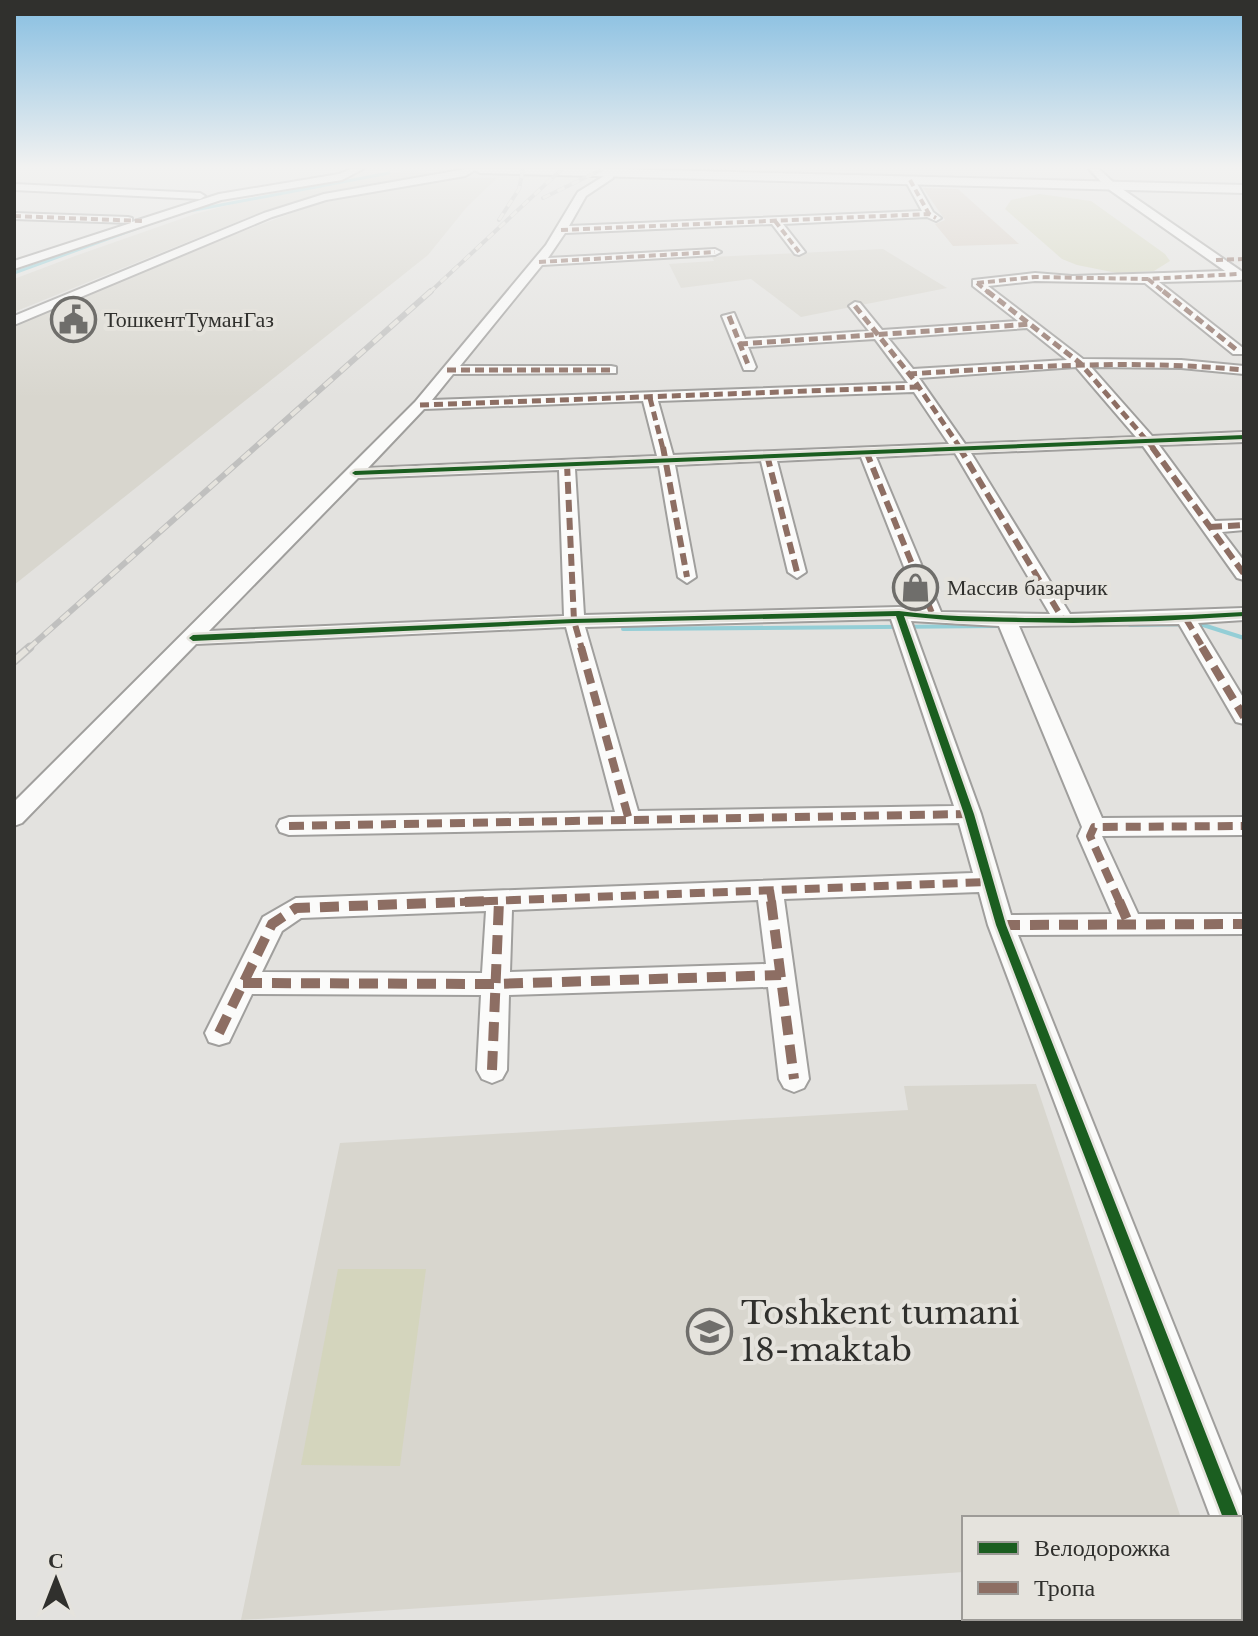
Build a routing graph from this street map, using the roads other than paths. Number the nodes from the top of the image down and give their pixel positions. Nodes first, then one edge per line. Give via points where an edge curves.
1 (71, 245) edge
2 (195, 245) edge
3 (550, 245) edge
4 (794, 245) edge
5 (1195, 245) edge
6 (715, 252) dead end
7 (799, 252) dead end
8 (1244, 259) edge
9 (1216, 260) junction
10 (539, 262) junction
11 (14, 265) edge
12 (1240, 276) edge
13 (1148, 279) junction
14 (855, 306) dead end
15 (729, 316) dead end
16 (14, 321) edge
17 (1032, 324) junction
18 (881, 335) junction
19 (739, 344) junction
20 (1238, 351) dead end
21 (1080, 363) junction
22 (749, 367) dead end
23 (447, 370) junction
24 (611, 370) dead end
25 (1244, 370) edge
26 (913, 381) junction
27 (650, 398) junction
28 (420, 405) junction
29 (1244, 437) edge
30 (1147, 440) junction
31 (962, 447) junction
32 (866, 451) junction
33 (767, 455) junction
34 (666, 460) junction
35 (567, 464) junction
36 (355, 473) junction
37 (1244, 525) edge
38 (1210, 527) junction
39 (797, 572) dead end
40 (1244, 574) edge
41 (687, 577) dead end
42 (899, 613) junction
43 (1244, 614) edge
44 (934, 618) junction
45 (1186, 619) junction
46 (1007, 620) junction
47 (574, 621) junction
48 (1064, 621) junction
49 (193, 638) junction
50 (1244, 717) edge
51 (969, 814) junction
52 (14, 817) edge
53 (629, 820) junction
54 (289, 826) dead end
55 (1244, 826) edge
56 (1094, 827) junction
57 (988, 882) junction
58 (770, 890) junction
59 (499, 900) junction
60 (1129, 924) junction
61 (1244, 924) edge
62 (1001, 925) junction
63 (781, 975) junction
64 (243, 983) junction
65 (495, 984) junction
66 (219, 1033) dead end
67 (492, 1070) dead end
68 (794, 1079) dead end
69 (1230, 1516) edge

1 - 11 street
2 - 16 street
3 - 10 street
4 - 7 street
5 - 9 street
6 - 10 street
8 - 9 street
9 - 12 street
10 - 23 street
12 - 13 street
13 - 17 street via 1035,277 977,283
13 - 20 street
14 - 18 street
15 - 19 street
17 - 18 street
17 - 21 street
18 - 19 street
18 - 26 street
19 - 22 street
21 - 25 street
21 - 26 street
21 - 30 street
23 - 24 street
23 - 28 street
26 - 27 street
26 - 31 street
27 - 28 street
27 - 34 street
28 - 36 street
29 - 30 street
30 - 31 street
30 - 38 street
31 - 32 street
31 - 48 street
32 - 33 street
32 - 44 street
33 - 34 street
33 - 39 street
34 - 35 street
34 - 41 street
35 - 36 street
35 - 47 street
36 - 49 street
37 - 38 street
38 - 40 street
42 - 44 street
42 - 47 street
42 - 51 street
43 - 45 street
44 - 46 street
45 - 48 street
45 - 50 street
46 - 48 street
46 - 56 street
47 - 49 street
47 - 53 street
49 - 52 street
51 - 53 street
51 - 57 street
53 - 54 street
55 - 56 street
56 - 60 street via 1090,836
57 - 58 street
57 - 62 street
58 - 59 street
58 - 63 street
59 - 64 street via 296,908 272,924
59 - 65 street
60 - 61 street
60 - 62 street
62 - 69 street
63 - 65 street
63 - 68 street
64 - 65 street
64 - 66 street
65 - 67 street

